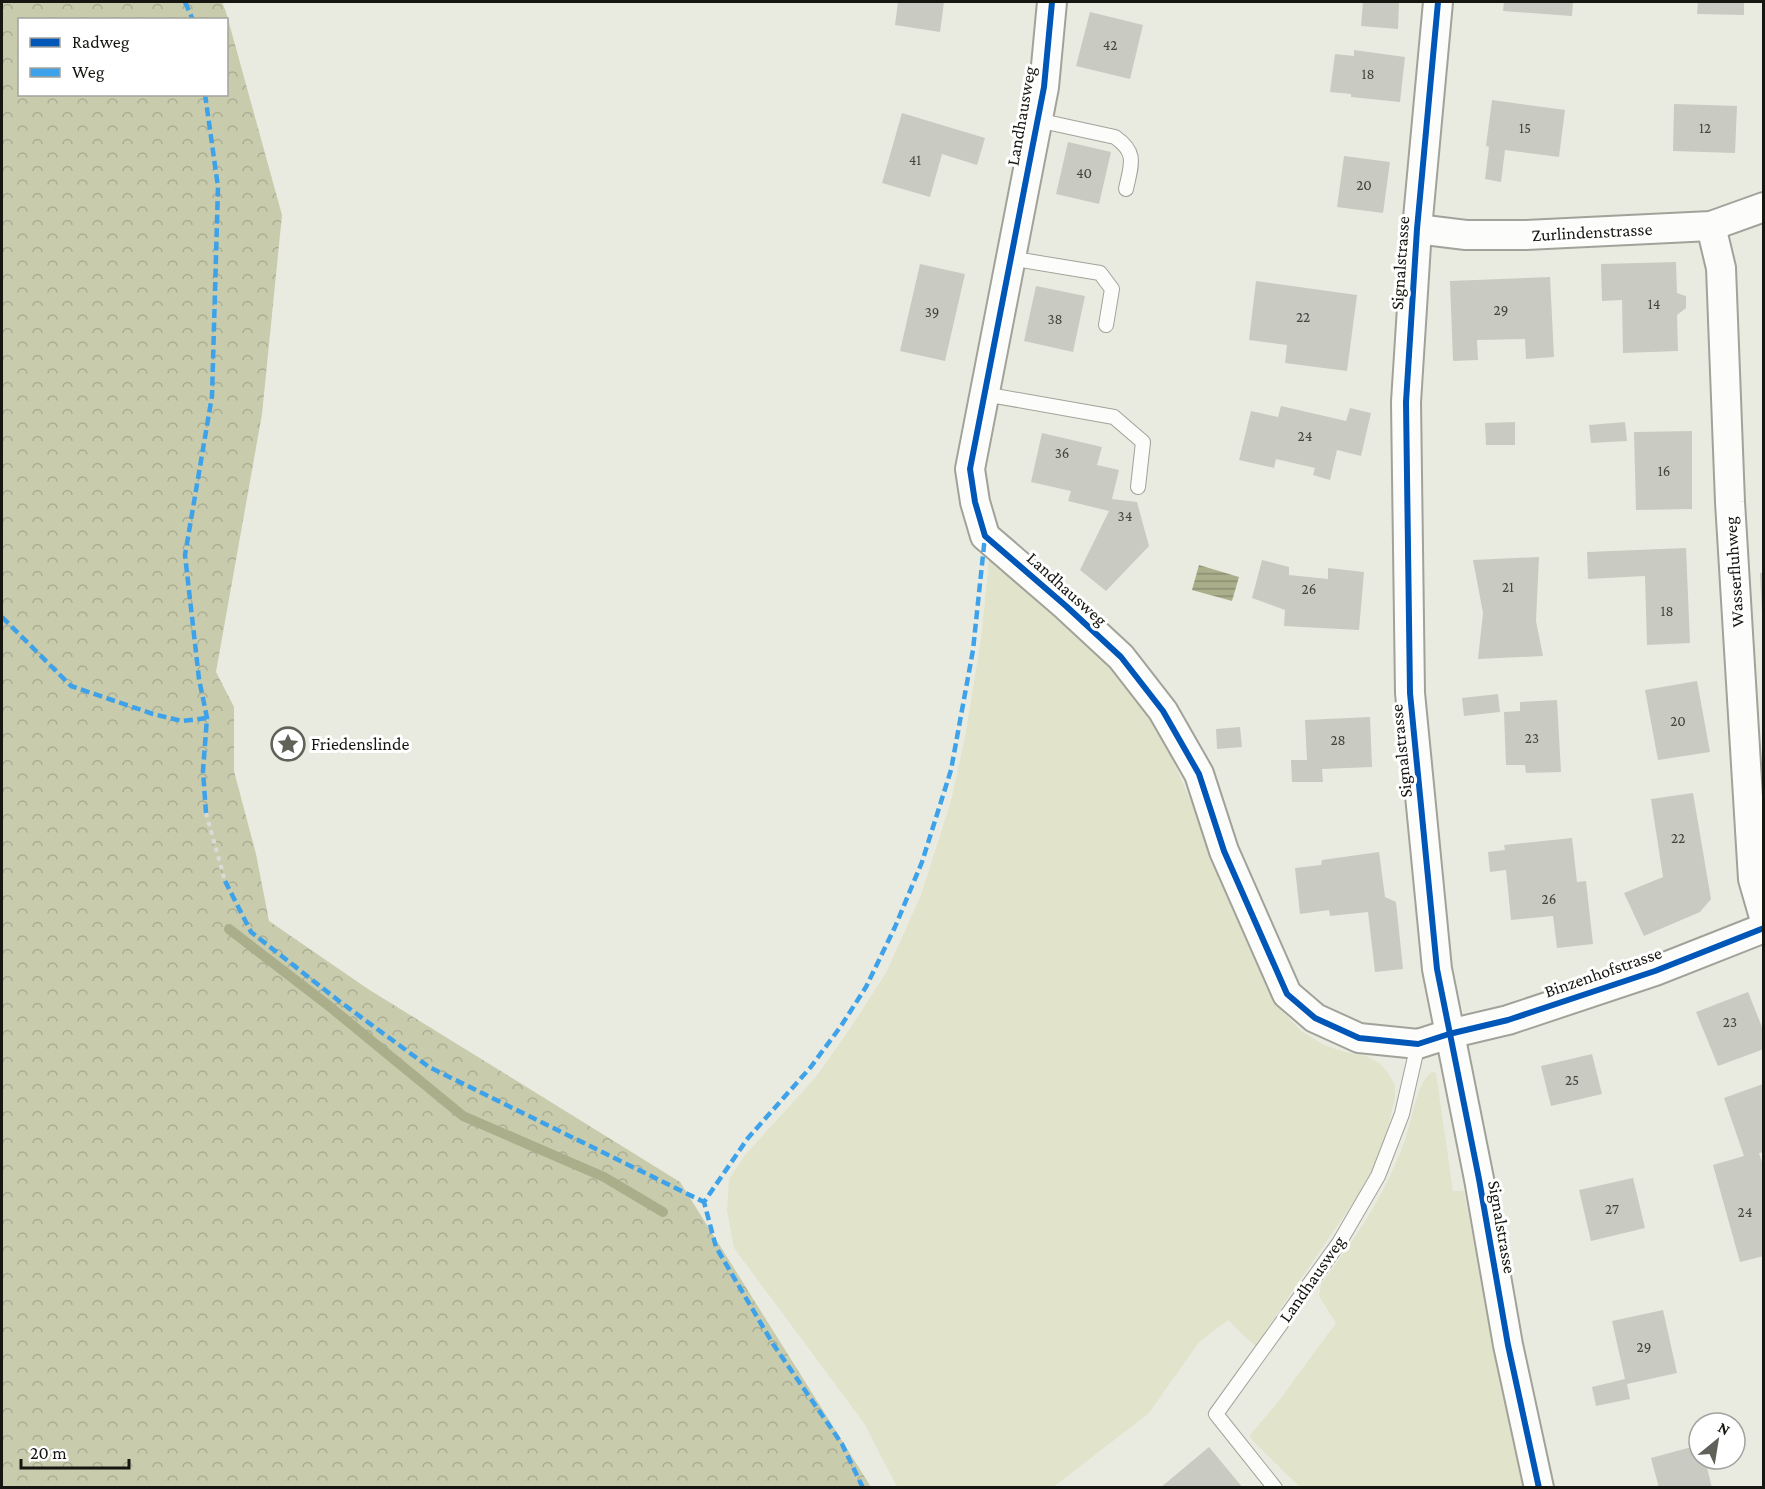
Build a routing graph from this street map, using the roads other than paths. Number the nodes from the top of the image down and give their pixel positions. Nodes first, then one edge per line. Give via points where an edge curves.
1 (1052, 2) edge
2 (1438, 2) edge
3 (1037, 120) junction
4 (1125, 189) dead end
5 (1764, 207) edge
6 (1712, 226) junction
7 (1417, 229) junction
8 (1009, 258) junction
9 (1106, 325) dead end
10 (984, 394) junction
11 (1138, 487) dead end
12 (1764, 917) edge
13 (1764, 928) edge
14 (1449, 1034) junction
15 (1418, 1044) junction
16 (1275, 1488) edge
17 (1539, 1488) edge

1 - 3 street, Landhausweg
2 - 7 street, Signalstrasse
3 - 4 lane via 1115,137 1125,144 1132,162
3 - 8 street, Landhausweg
5 - 6 street, Zurlindenstrasse
6 - 7 street, Zurlindenstrasse via 1526,235 1466,235
6 - 12 street, Wasserfluhweg via 1721,268 1730,502 1753,879
7 - 14 street, Signalstrasse via 1406,402 1410,693 1437,969
8 - 9 lane via 1100,273 1112,289
8 - 10 street, Landhausweg
10 - 11 lane via 1114,417 1143,442
10 - 15 street, Landhausweg via 970,469 984,536 1121,657 1163,711 1199,774 1224,851 1287,994 1315,1018 1359,1038
13 - 14 street, Binzenhofstrasse via 1655,971 1508,1020
14 - 15 street, Landhausweg
14 - 17 street, Signalstrasse
15 - 16 lane, Landhausweg via 1402,1114 1378,1176 1339,1243 1215,1414

